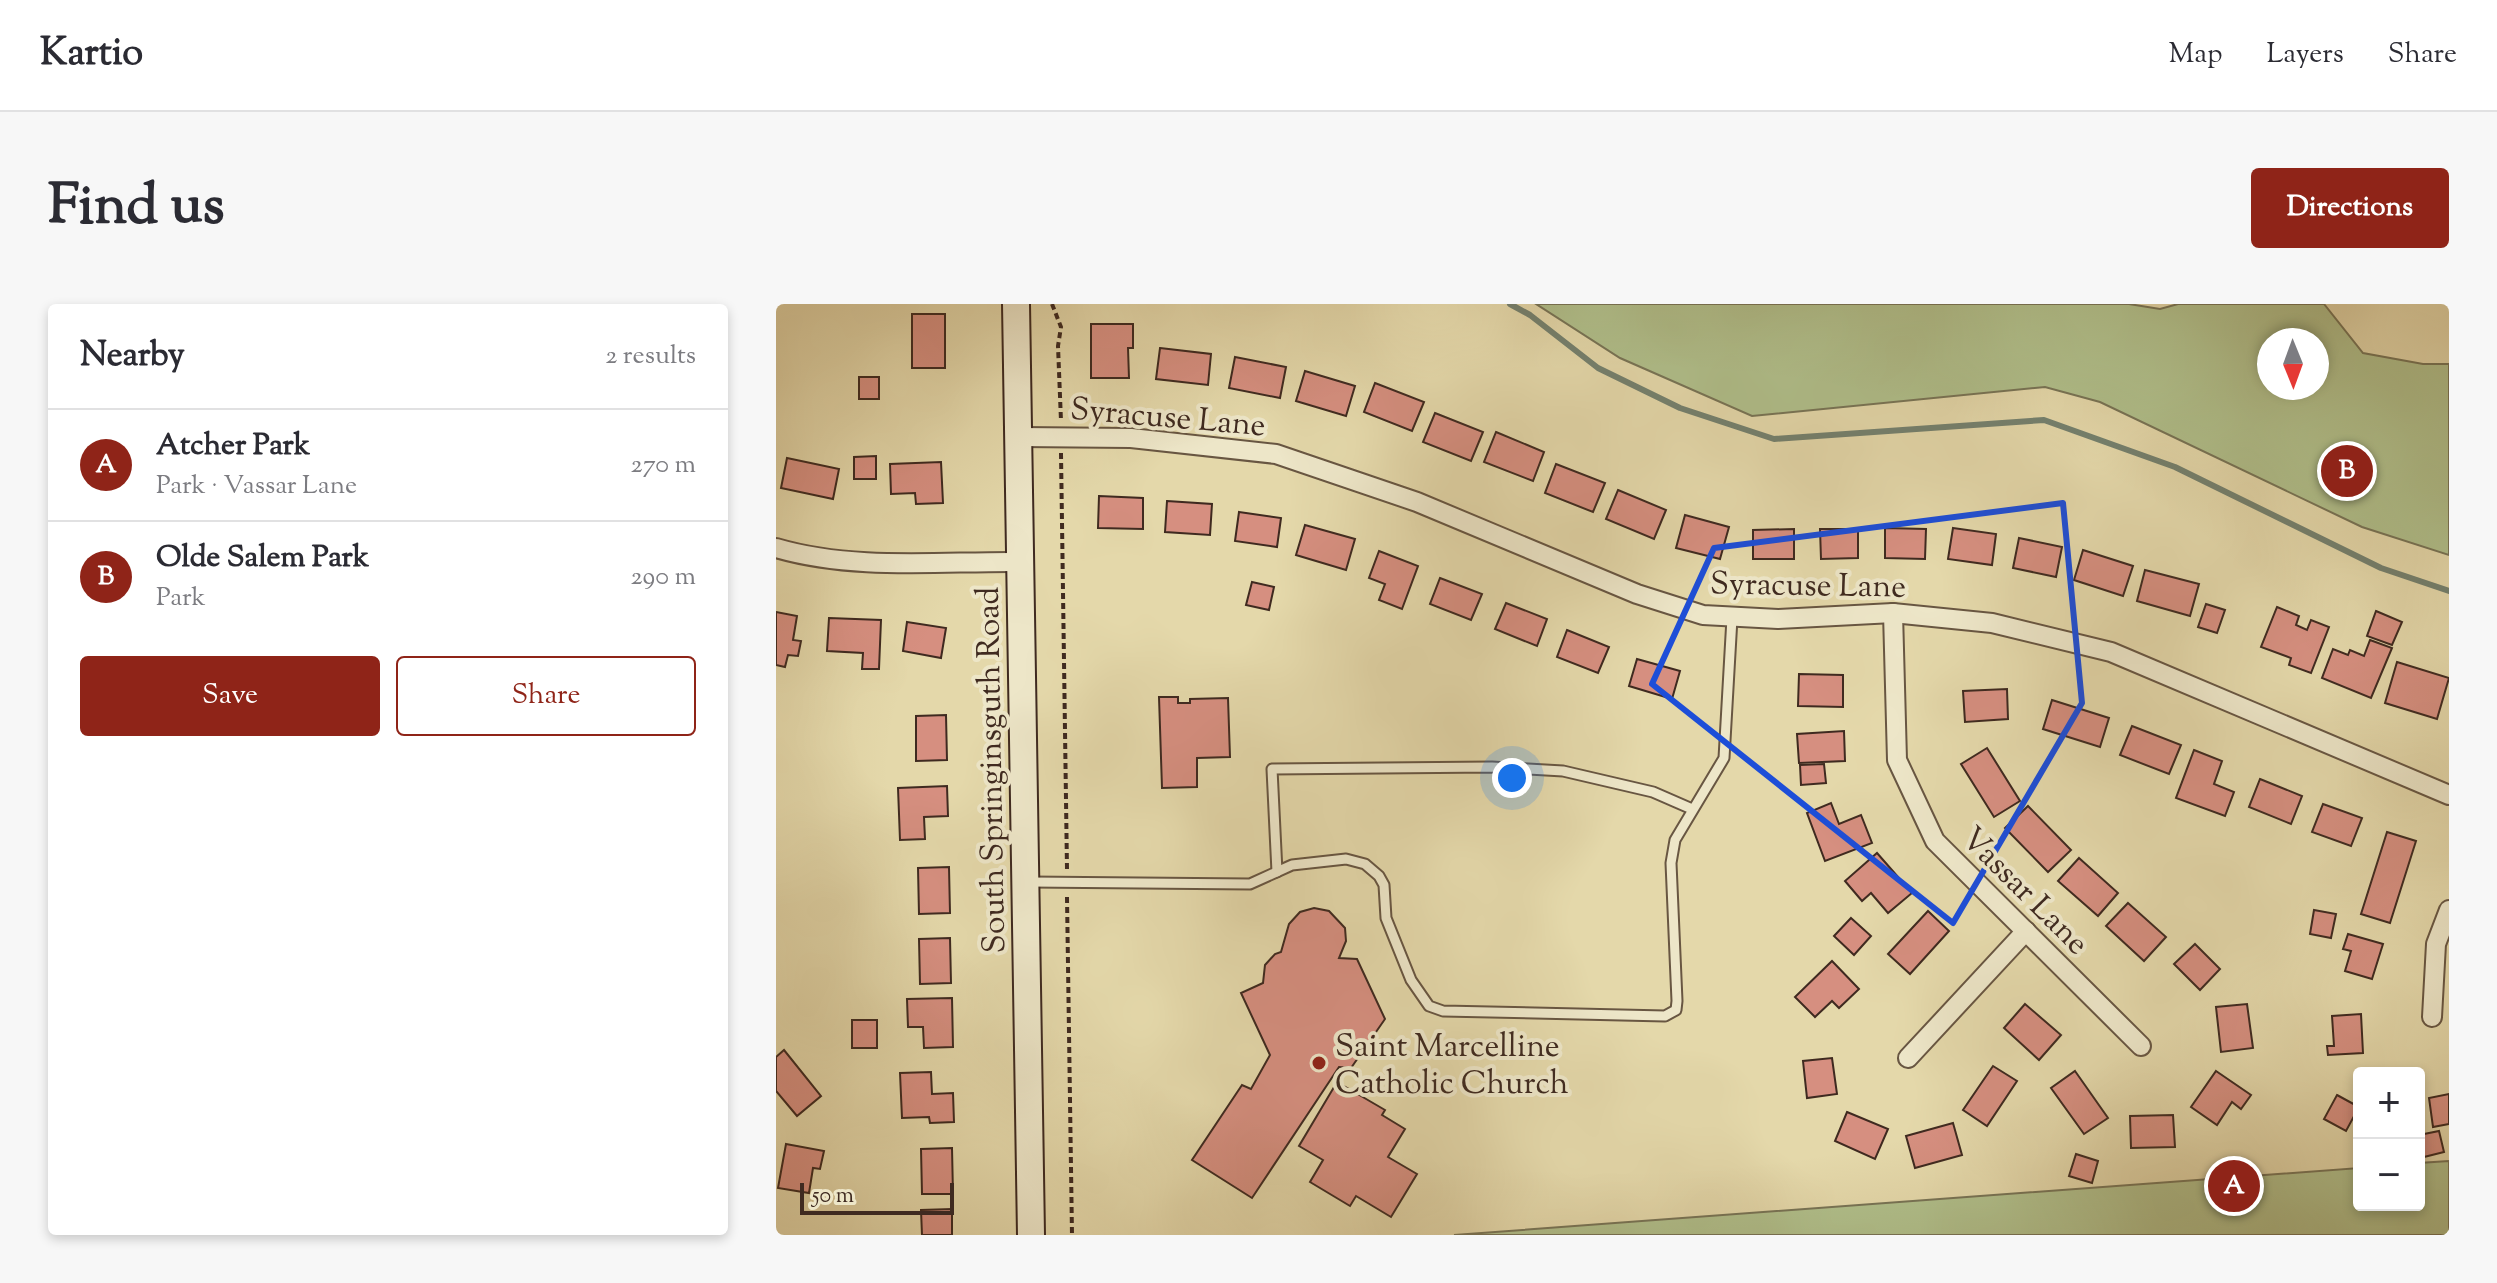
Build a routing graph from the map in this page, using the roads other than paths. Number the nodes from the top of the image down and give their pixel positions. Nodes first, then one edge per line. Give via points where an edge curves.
1 (1016, 304) edge
2 (1020, 437) junction
3 (776, 548) edge
4 (1021, 562) junction
5 (1893, 613) junction
6 (1732, 618) junction
7 (2449, 795) edge
8 (1692, 809) junction
9 (1277, 872) junction
10 (1027, 882) junction
11 (2449, 910) edge
12 (2026, 931) junction
13 (2432, 1017) dead end
14 (2141, 1046) dead end
15 (1908, 1058) dead end
16 (1031, 1235) edge

1 - 2 street, South Springinsguth Road
2 - 4 street, South Springinsguth Road
2 - 6 street, Syracuse Lane via 1177,441 1276,454 1417,502 1670,607
3 - 4 street via 865,562
4 - 10 street, South Springinsguth Road
5 - 6 street, Syracuse Lane
5 - 7 street, Syracuse Lane via 1992,623 2111,652
5 - 12 street, Vassar Lane via 1897,760 1935,841
6 - 8 lane via 1724,758
8 - 9 lane via 1653,792 1563,771 1272,769
8 - 9 lane via 1675,840 1671,863 1677,1001 1676,1010 1665,1016 1443,1011 1429,1006 1411,980 1386,918 1379,876 1365,864 1346,859 1292,865
9 - 10 lane via 1250,884 1215,886
10 - 16 street, South Springinsguth Road
11 - 13 street via 2436,944
12 - 14 street, Vassar Lane
12 - 15 street

